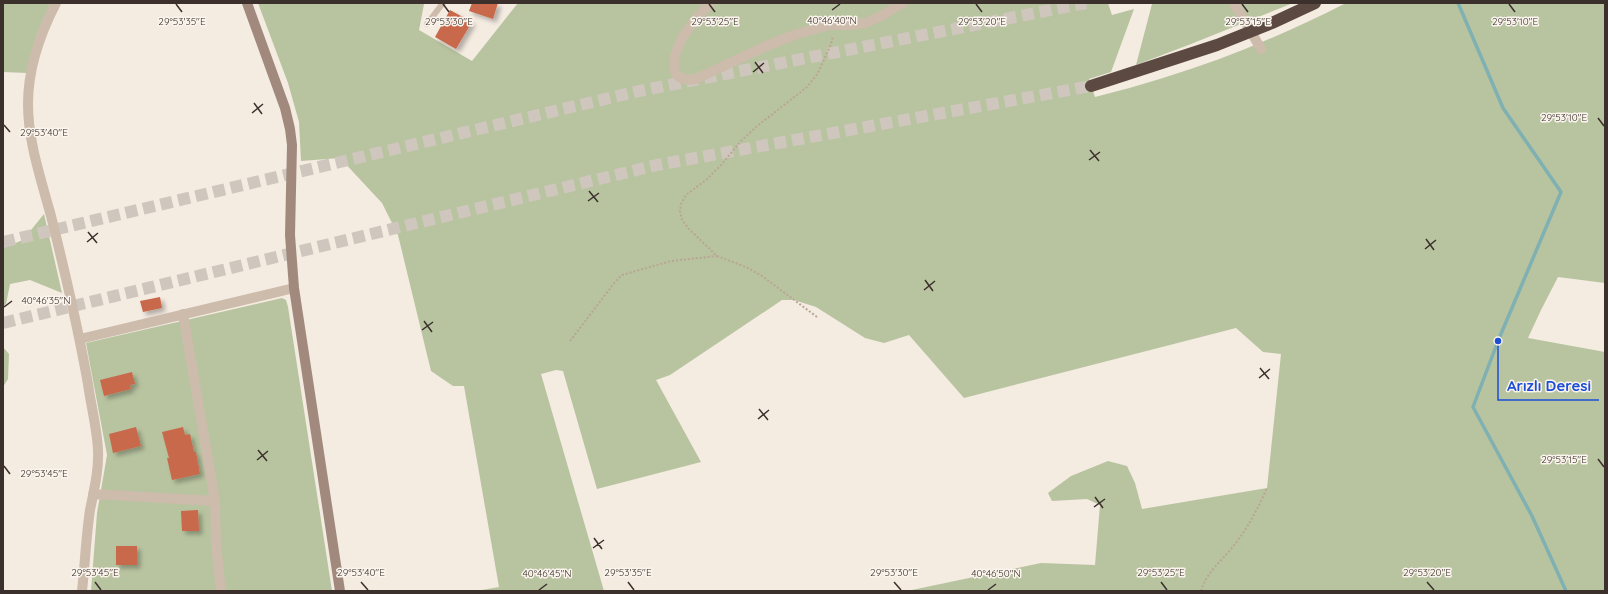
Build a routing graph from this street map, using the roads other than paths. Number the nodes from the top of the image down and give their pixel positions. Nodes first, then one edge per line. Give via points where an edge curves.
1 (56, 3) edge
2 (248, 3) edge
3 (443, 3) edge
4 (710, 3) edge
5 (904, 3) edge
6 (1234, 3) edge
7 (1315, 3) edge
8 (427, 24) dead end
9 (1261, 49) dead end
10 (1091, 86) tunnel mouth
11 (294, 288) junction
12 (183, 314) junction
13 (80, 339) junction
14 (93, 494) junction
15 (215, 501) junction
16 (82, 591) edge
17 (221, 591) edge
18 (340, 591) edge

1 - 13 street via 38,46 30,75 28,122
2 - 11 street via 290,129 290,235
3 - 8 lane
4 - 5 street via 680,42 674,64 675,73 687,81 715,71 764,47 813,29 866,23
6 - 9 street
7 - 10 highway, bridge via 1217,45
11 - 12 street
11 - 18 street
12 - 13 street
12 - 15 street
13 - 14 street via 98,450
14 - 15 street
14 - 16 street
15 - 17 street

